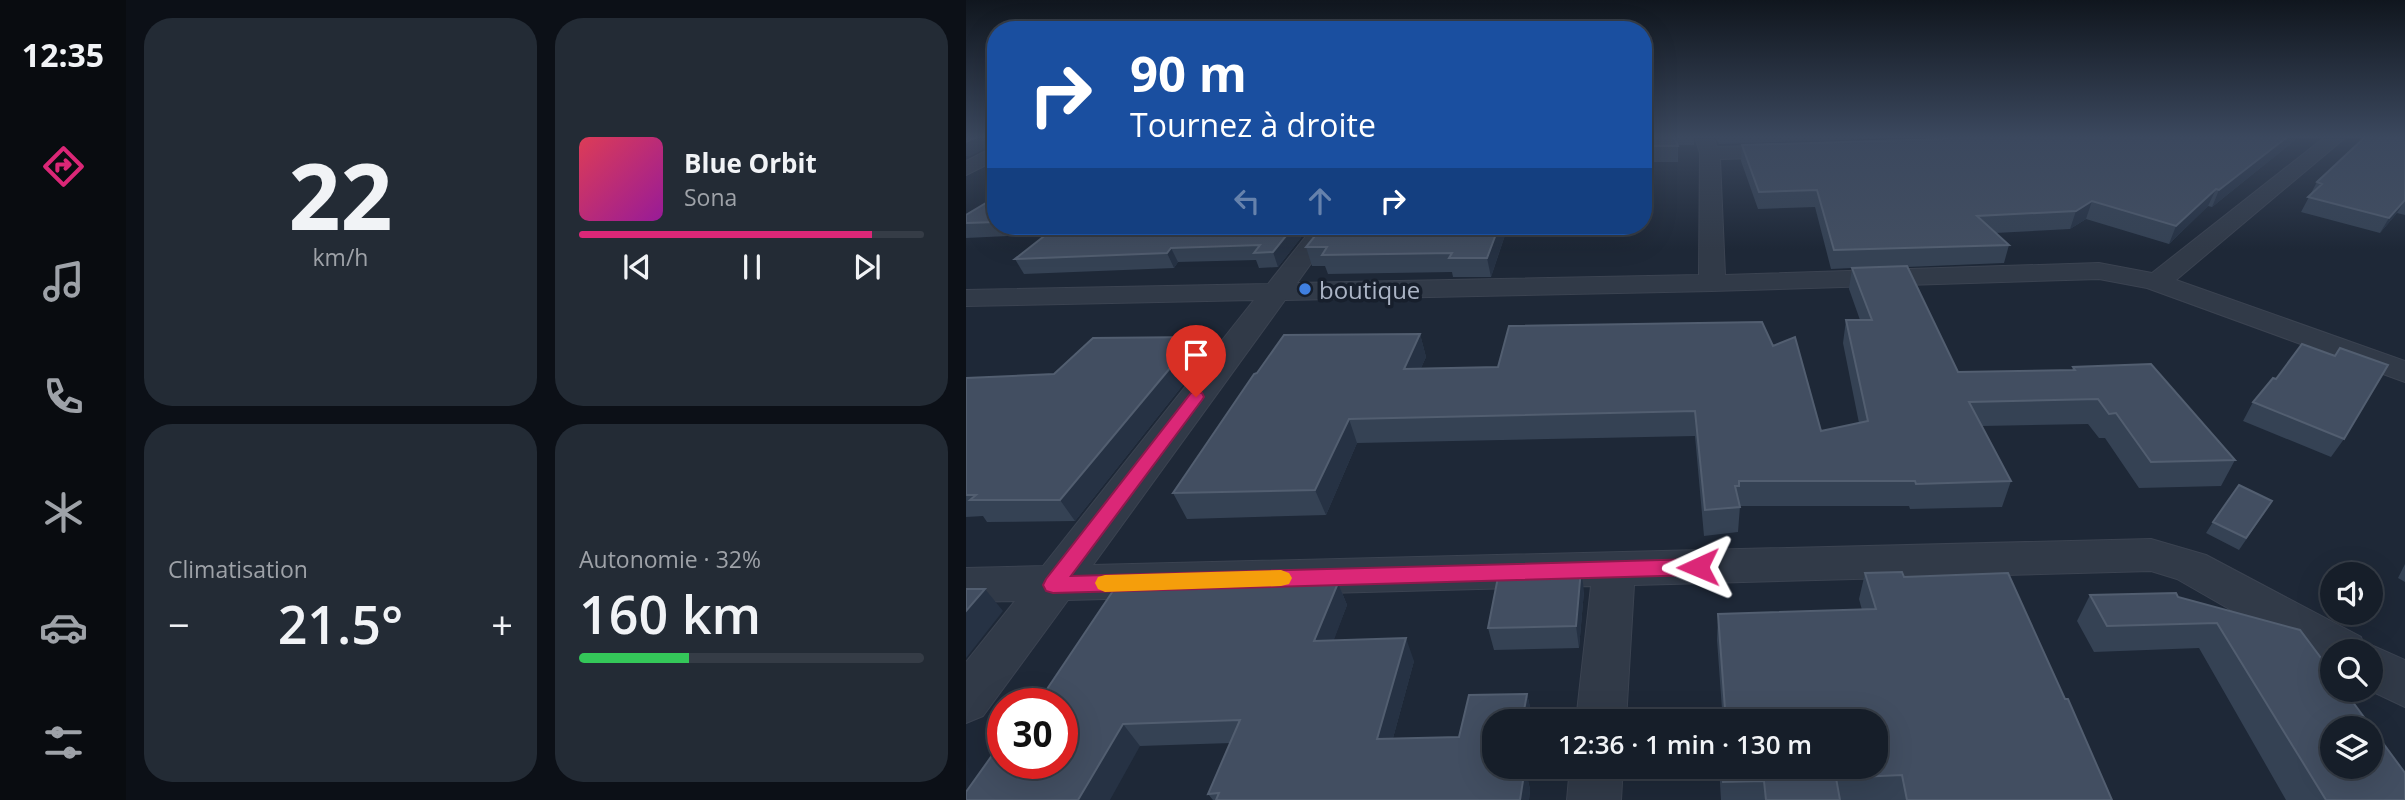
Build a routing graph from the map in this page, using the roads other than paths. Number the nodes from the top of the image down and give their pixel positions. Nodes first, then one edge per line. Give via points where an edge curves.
1 (1708, 174) edge
2 (2291, 174) edge
3 (1319, 235) edge
4 (2157, 282) junction
5 (1712, 283) junction
6 (1276, 292) junction
7 (966, 298) edge
8 (2405, 372) edge
9 (1614, 569) junction
10 (966, 585) edge
11 (1053, 585) junction
12 (2322, 639) edge
13 (2383, 673) edge
14 (2405, 685) edge
15 (966, 700) edge
16 (1602, 709) edge
17 (1596, 779) edge
18 (1594, 800) edge

1 - 5 street
2 - 4 street
3 - 6 street
4 - 5 street via 2099,271
4 - 8 street
5 - 6 street
6 - 7 street
6 - 11 street
9 - 11 street
9 - 12 street via 2151,555 2191,567
9 - 16 street
10 - 11 street
11 - 15 street
13 - 14 street
17 - 18 street

